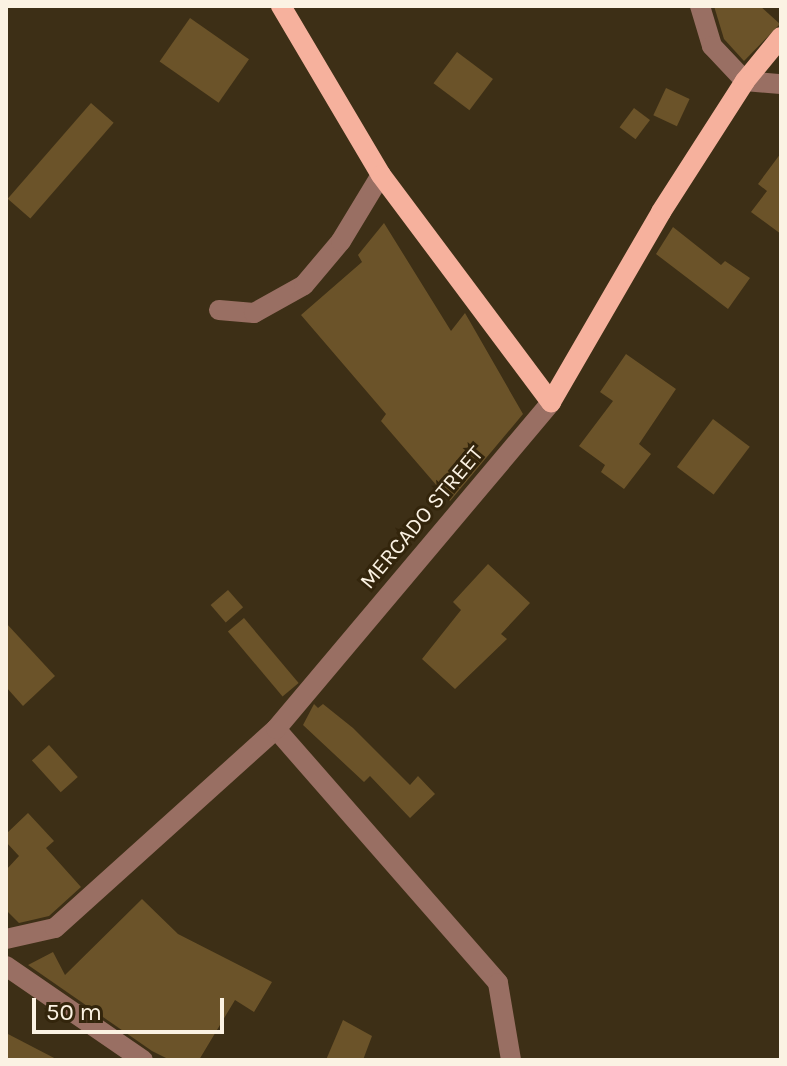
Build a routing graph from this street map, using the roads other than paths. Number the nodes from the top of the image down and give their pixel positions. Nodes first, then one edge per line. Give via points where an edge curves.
1 (281, 6) edge
2 (700, 6) edge
3 (781, 37) edge
4 (745, 81) junction
5 (781, 84) edge
6 (381, 175) junction
7 (219, 310) dead end
8 (551, 402) junction
9 (276, 729) junction
10 (6, 939) edge
11 (6, 966) edge
12 (143, 1060) edge
13 (511, 1060) edge

1 - 6 main road
2 - 4 street via 712,46
3 - 4 main road, MERCADO STREET
4 - 5 street
4 - 8 main road, MERCADO STREET
6 - 7 street via 341,241 304,285 254,313
6 - 8 main road
8 - 9 street, MERCADO STREET
9 - 10 street, MERCADO STREET via 55,928
9 - 13 street via 498,983
11 - 12 street

